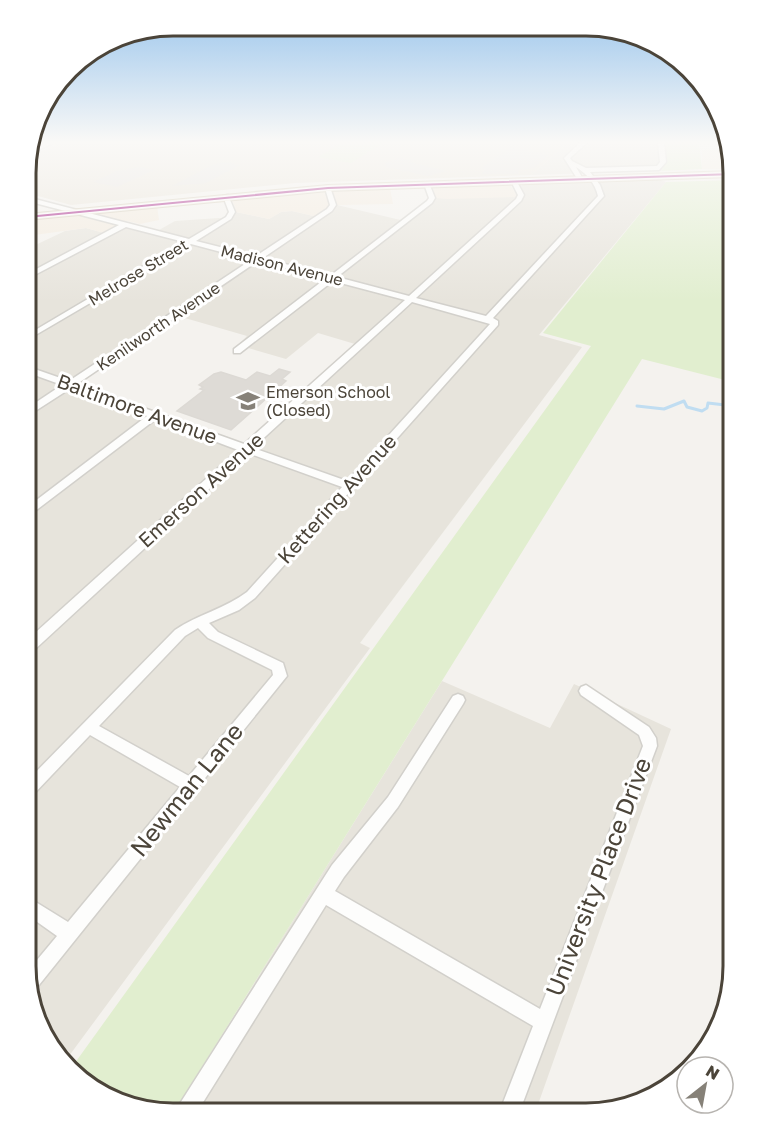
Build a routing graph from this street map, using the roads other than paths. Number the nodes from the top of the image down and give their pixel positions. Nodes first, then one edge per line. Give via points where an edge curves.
1 (237, 195) edge
2 (329, 195) edge
3 (431, 195) edge
4 (522, 195) edge
5 (601, 195) edge
6 (226, 196) junction
7 (36, 202) edge
8 (75, 212) junction
9 (36, 216) edge
10 (124, 225) junction
11 (189, 242) junction
12 (257, 259) junction
13 (36, 272) edge
14 (332, 278) junction
15 (411, 299) junction
16 (488, 319) junction
17 (36, 333) edge
18 (237, 351) dead end
19 (36, 373) edge
20 (71, 385) junction
21 (36, 408) edge
22 (154, 415) junction
23 (246, 448) junction
24 (349, 486) junction
25 (36, 506) edge
26 (199, 621) junction
27 (36, 640) edge
28 (586, 691) dead end
29 (458, 700) dead end
30 (88, 727) junction
31 (36, 782) edge
32 (191, 785) junction
33 (323, 894) junction
34 (36, 911) edge
35 (70, 934) junction
36 (36, 975) edge
37 (544, 1022) junction
38 (192, 1103) edge
39 (513, 1103) edge

1 - 6 main road
2 - 12 street, Kenilworth Avenue via 332,209
3 - 14 street via 429,203
4 - 15 street, Emerson Avenue
5 - 16 street, Kettering Avenue
6 - 8 main road
6 - 11 street, Melrose Street via 231,216
7 - 8 street, Madison Avenue
8 - 9 main road
8 - 10 street, Madison Avenue
10 - 11 street, Madison Avenue
10 - 13 street
11 - 12 street, Madison Avenue
11 - 17 street, Melrose Street
12 - 14 street, Madison Avenue
12 - 20 street, Kenilworth Avenue
14 - 15 street, Madison Avenue
14 - 18 street
15 - 16 street, Madison Avenue
15 - 23 street, Emerson Avenue
16 - 24 street, Kettering Avenue via 494,325
19 - 20 street, Baltimore Avenue
20 - 21 street, Kenilworth Avenue
20 - 22 street, Baltimore Avenue
22 - 23 street, Baltimore Avenue
22 - 25 street
23 - 24 street, Baltimore Avenue
23 - 27 street, Emerson Avenue
24 - 26 street, Kettering Avenue via 246,599
26 - 30 street, Kettering Avenue via 174,638
26 - 32 street, Newman Lane via 213,635 276,665 280,674
28 - 37 street, University Place Drive via 644,731 650,746
29 - 33 street via 393,802 353,849
30 - 31 street, Kettering Avenue
30 - 32 street
32 - 35 street, Newman Lane
33 - 37 street, University Place Drive
33 - 38 street
34 - 35 street
35 - 36 street, Newman Lane
37 - 39 street, University Place Drive

